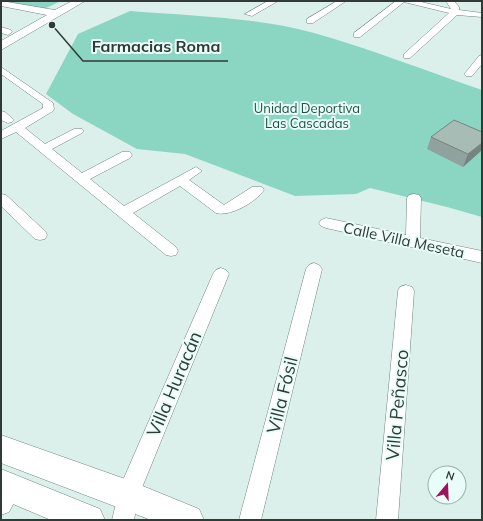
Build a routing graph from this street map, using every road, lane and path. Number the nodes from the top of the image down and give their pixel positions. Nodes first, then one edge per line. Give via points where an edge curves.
1 (64, 1) edge
2 (80, 1) edge
3 (274, 1) edge
4 (342, 1) edge
5 (401, 1) edge
6 (407, 1) edge
7 (450, 1) edge
8 (1, 3) edge
9 (260, 5) edge
10 (1, 8) edge
11 (455, 12) junction
12 (249, 14) dead end
13 (47, 15) junction
14 (482, 15) edge
15 (310, 21) dead end
16 (3, 33) edge
17 (357, 34) dead end
18 (1, 46) edge
19 (407, 56) dead end
20 (482, 58) edge
21 (1, 70) edge
22 (469, 74) dead end
23 (18, 128) junction
24 (78, 131) dead end
25 (1, 136) edge
26 (44, 149) junction
27 (126, 155) dead end
28 (196, 171) dead end
29 (80, 179) junction
30 (180, 180) junction
31 (257, 190) dead end
32 (1, 198) edge
33 (414, 198) dead end
34 (124, 213) junction
35 (326, 223) dead end
36 (40, 235) dead end
37 (413, 242) junction
38 (171, 251) dead end
39 (482, 257) edge
40 (314, 269) dead end
41 (221, 274) dead end
42 (406, 291) dead end
43 (1, 449) edge
44 (4, 492) edge
45 (125, 507) edge
46 (89, 520) edge
47 (188, 520) edge
48 (250, 520) edge
49 (386, 520) edge

1 - 13 street
2 - 13 street
3 - 9 street
4 - 15 street
5 - 17 street
6 - 11 street
7 - 11 street via 455,7
8 - 13 street
9 - 12 street
10 - 13 street
11 - 14 street
11 - 19 street
13 - 16 street
13 - 18 street
20 - 22 street
21 - 23 street via 48,103 49,109
23 - 25 street
23 - 26 street
24 - 26 street
26 - 29 street
27 - 29 street
28 - 30 street
29 - 34 street
30 - 31 street via 226,211
30 - 34 street
32 - 36 street
33 - 37 street
34 - 38 street
35 - 37 street, Calle Villa Meseta
37 - 39 street, Calle Villa Meseta
40 - 48 street, Villa Fósil
41 - 45 street, Villa Huracán
42 - 49 street, Villa Peñasco
43 - 45 street
44 - 46 street
45 - 47 street

